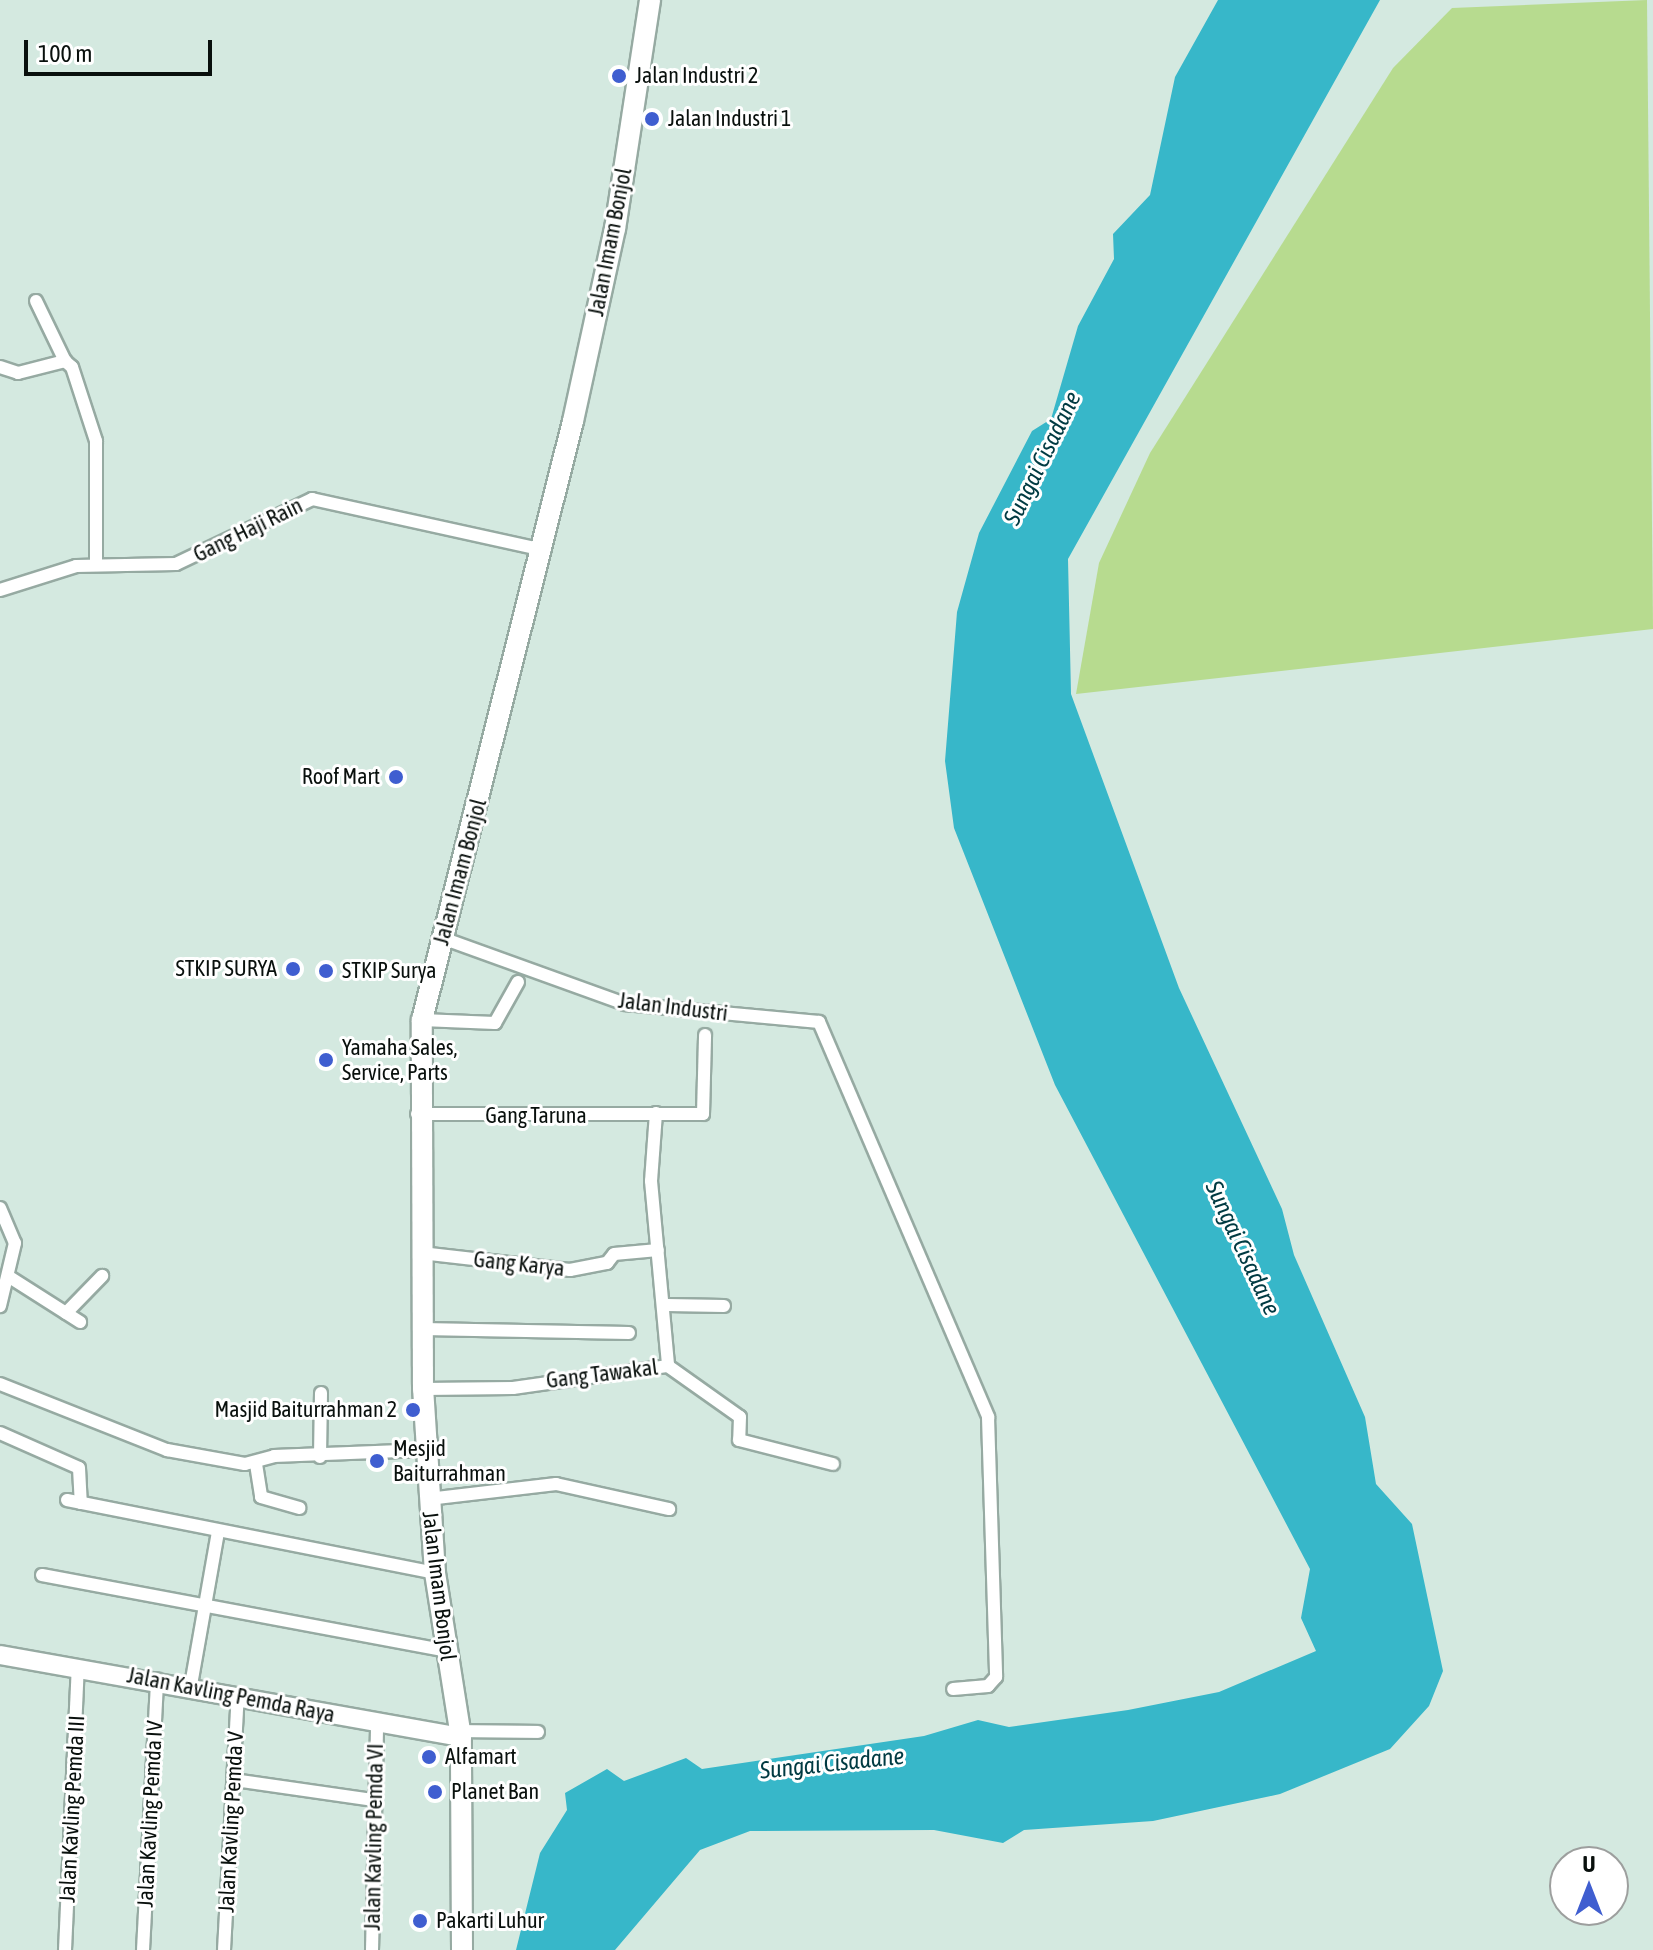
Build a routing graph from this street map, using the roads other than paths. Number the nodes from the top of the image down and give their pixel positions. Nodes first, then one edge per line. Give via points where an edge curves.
1 (650, 0) edge
2 (36, 301) dead end
3 (65, 361) junction
4 (0, 367) edge
5 (544, 550) junction
6 (96, 563) junction
7 (0, 590) edge
8 (442, 938) junction
9 (518, 982) dead end
10 (422, 1020) junction
11 (705, 1035) dead end
12 (656, 1113) junction
13 (417, 1114) junction
14 (0, 1208) edge
15 (658, 1250) junction
16 (421, 1253) junction
17 (102, 1276) dead end
18 (11, 1278) junction
19 (667, 1305) junction
20 (0, 1306) edge
21 (724, 1306) dead end
22 (66, 1313) junction
23 (80, 1322) dead end
24 (423, 1329) junction
25 (629, 1333) dead end
26 (668, 1366) junction
27 (0, 1384) edge
28 (423, 1389) junction
29 (321, 1393) dead end
30 (0, 1433) edge
31 (426, 1450) junction
32 (320, 1457) junction
33 (256, 1464) junction
34 (833, 1464) dead end
35 (428, 1499) junction
36 (67, 1500) dead end
37 (81, 1503) junction
38 (299, 1508) dead end
39 (669, 1509) dead end
40 (218, 1532) junction
41 (435, 1573) junction
42 (42, 1575) dead end
43 (205, 1610) junction
44 (447, 1651) junction
45 (0, 1655) edge
46 (78, 1668) junction
47 (157, 1679) junction
48 (191, 1685) junction
49 (953, 1689) dead end
50 (238, 1694) junction
51 (377, 1723) junction
52 (538, 1732) dead end
53 (460, 1734) junction
54 (234, 1780) junction
55 (372, 1800) junction
56 (65, 1950) edge
57 (143, 1950) edge
58 (224, 1950) edge
59 (372, 1950) edge
60 (462, 1950) edge

1 - 5 main road, Jalan Imam Bonjol via 615,229
2 - 3 street
3 - 4 street via 18,373
3 - 6 street via 95,427
5 - 6 street, Gang Haji Rain via 317,499 176,564
5 - 8 main road, Jalan Imam Bonjol
6 - 7 street, Gang Haji Rain
8 - 10 main road, Jalan Imam Bonjol
8 - 49 street, Jalan Industri via 625,1004 819,1022 988,1417 996,1677 988,1686
9 - 10 street via 495,1023
10 - 13 main road, Jalan Imam Bonjol
11 - 12 street, Gang Taruna via 707,1112
12 - 13 street, Gang Taruna
12 - 15 street via 651,1159
13 - 16 main road, Jalan Imam Bonjol
14 - 18 street via 15,1243
15 - 16 street, Gang Karya via 614,1254 607,1263 570,1270
15 - 19 street
16 - 24 main road, Jalan Imam Bonjol
17 - 22 street
18 - 20 street
18 - 22 street
19 - 21 street
19 - 26 street
22 - 23 street
24 - 25 street
24 - 28 main road, Jalan Imam Bonjol
26 - 28 street, Gang Tawakal via 513,1388
26 - 34 street, Gang Tawakal via 740,1417 739,1440
27 - 33 street via 167,1450
28 - 31 main road, Jalan Imam Bonjol
29 - 32 street
30 - 37 street via 79,1468
31 - 32 street
31 - 35 main road, Jalan Imam Bonjol
32 - 33 street via 274,1456
33 - 38 street via 261,1497
35 - 39 street via 556,1484
35 - 41 main road, Jalan Imam Bonjol
36 - 37 street
37 - 40 street
40 - 41 street
40 - 43 street
41 - 44 main road, Jalan Imam Bonjol
42 - 43 street
43 - 44 street
43 - 48 street
44 - 53 main road, Jalan Imam Bonjol
45 - 46 street, Jalan Kavling Pemda Raya
46 - 47 street, Jalan Kavling Pemda Raya
46 - 56 street, Jalan Kavling Pemda III
47 - 48 street, Jalan Kavling Pemda Raya
47 - 57 street, Jalan Kavling Pemda IV
48 - 50 street, Jalan Kavling Pemda Raya
50 - 51 street, Jalan Kavling Pemda Raya
50 - 54 street, Jalan Kavling Pemda V
51 - 53 street, Jalan Kavling Pemda Raya
51 - 55 street, Jalan Kavling Pemda VI
52 - 53 street
53 - 60 main road, Jalan Imam Bonjol
54 - 55 street
54 - 58 street, Jalan Kavling Pemda V
55 - 59 street, Jalan Kavling Pemda VI

